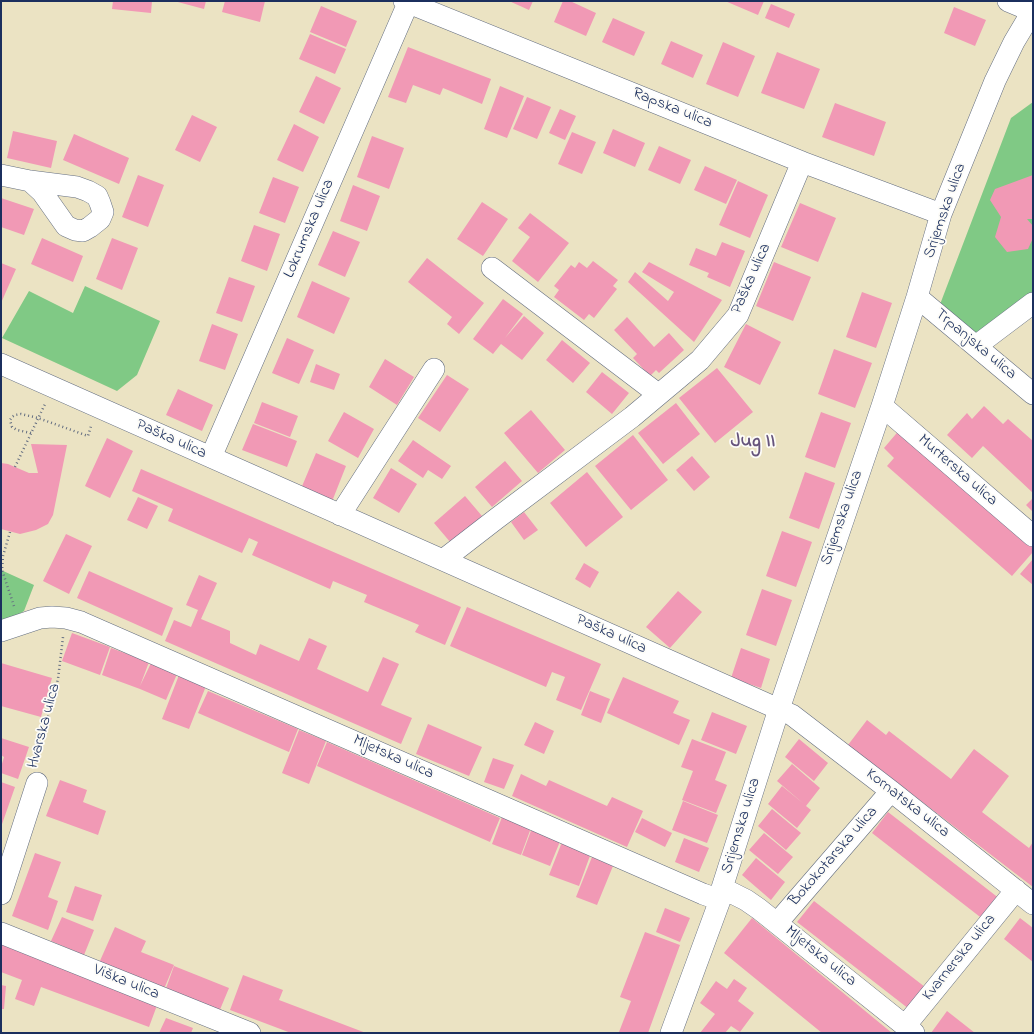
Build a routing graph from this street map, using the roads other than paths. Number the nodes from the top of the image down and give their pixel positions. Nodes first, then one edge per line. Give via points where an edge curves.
1 (407, 1) edge
2 (1008, 1) edge
3 (1033, 11) edge
4 (802, 162) junction
5 (1, 175) edge
6 (30, 181) dead end
7 (941, 214) junction
8 (492, 268) dead end
9 (917, 297) junction
10 (1033, 303) edge
11 (976, 346) junction
12 (2, 365) edge
13 (434, 369) dead end
14 (658, 394) junction
15 (1033, 394) edge
16 (882, 406) junction
17 (211, 457) junction
18 (340, 515) junction
19 (1033, 536) edge
20 (443, 560) junction
21 (1, 631) edge
22 (779, 709) junction
23 (38, 783) road end
24 (891, 790) junction
25 (1016, 890) junction
26 (1, 894) edge
27 (721, 894) junction
28 (1033, 904) edge
29 (777, 922) junction
30 (1, 933) edge
31 (909, 1029) edge
32 (250, 1033) edge
33 (670, 1033) edge

1 - 4 street, Rapska ulica
1 - 17 street, Lokrumska ulica
2 - 3 street
3 - 7 street, Srijemska ulica via 1014,42 996,81
4 - 7 street, Rapska ulica
4 - 14 street, Paška ulica via 738,315 700,360
5 - 6 street
7 - 9 street, Srijemska ulica
8 - 14 street
9 - 11 street, Trpanjska ulica
9 - 16 street, Srijemska ulica
10 - 11 street
11 - 15 street, Trpanjska ulica
12 - 17 street, Paška ulica
13 - 18 street
14 - 20 street, Paška ulica via 632,417
16 - 19 street, Murterska ulica
16 - 22 street, Srijemska ulica
17 - 18 street, Paška ulica
18 - 20 street, Paška ulica
20 - 22 street, Paška ulica
21 - 27 street, Mljetska ulica via 40,618 66,618 81,622 696,890
22 - 24 street, Kornatska ulica via 792,715
22 - 27 street, Srijemska ulica
23 - 26 street, Hvarska ulica
24 - 25 street, Kornatska ulica
24 - 29 street, Bokokotarska ulica
25 - 28 street, Kornatska ulica
25 - 31 street, Kvarnerska ulica
27 - 29 street, Mljetska ulica via 746,900
27 - 33 street, Srijemska ulica
29 - 31 street, Mljetska ulica
30 - 32 street, Viška ulica

